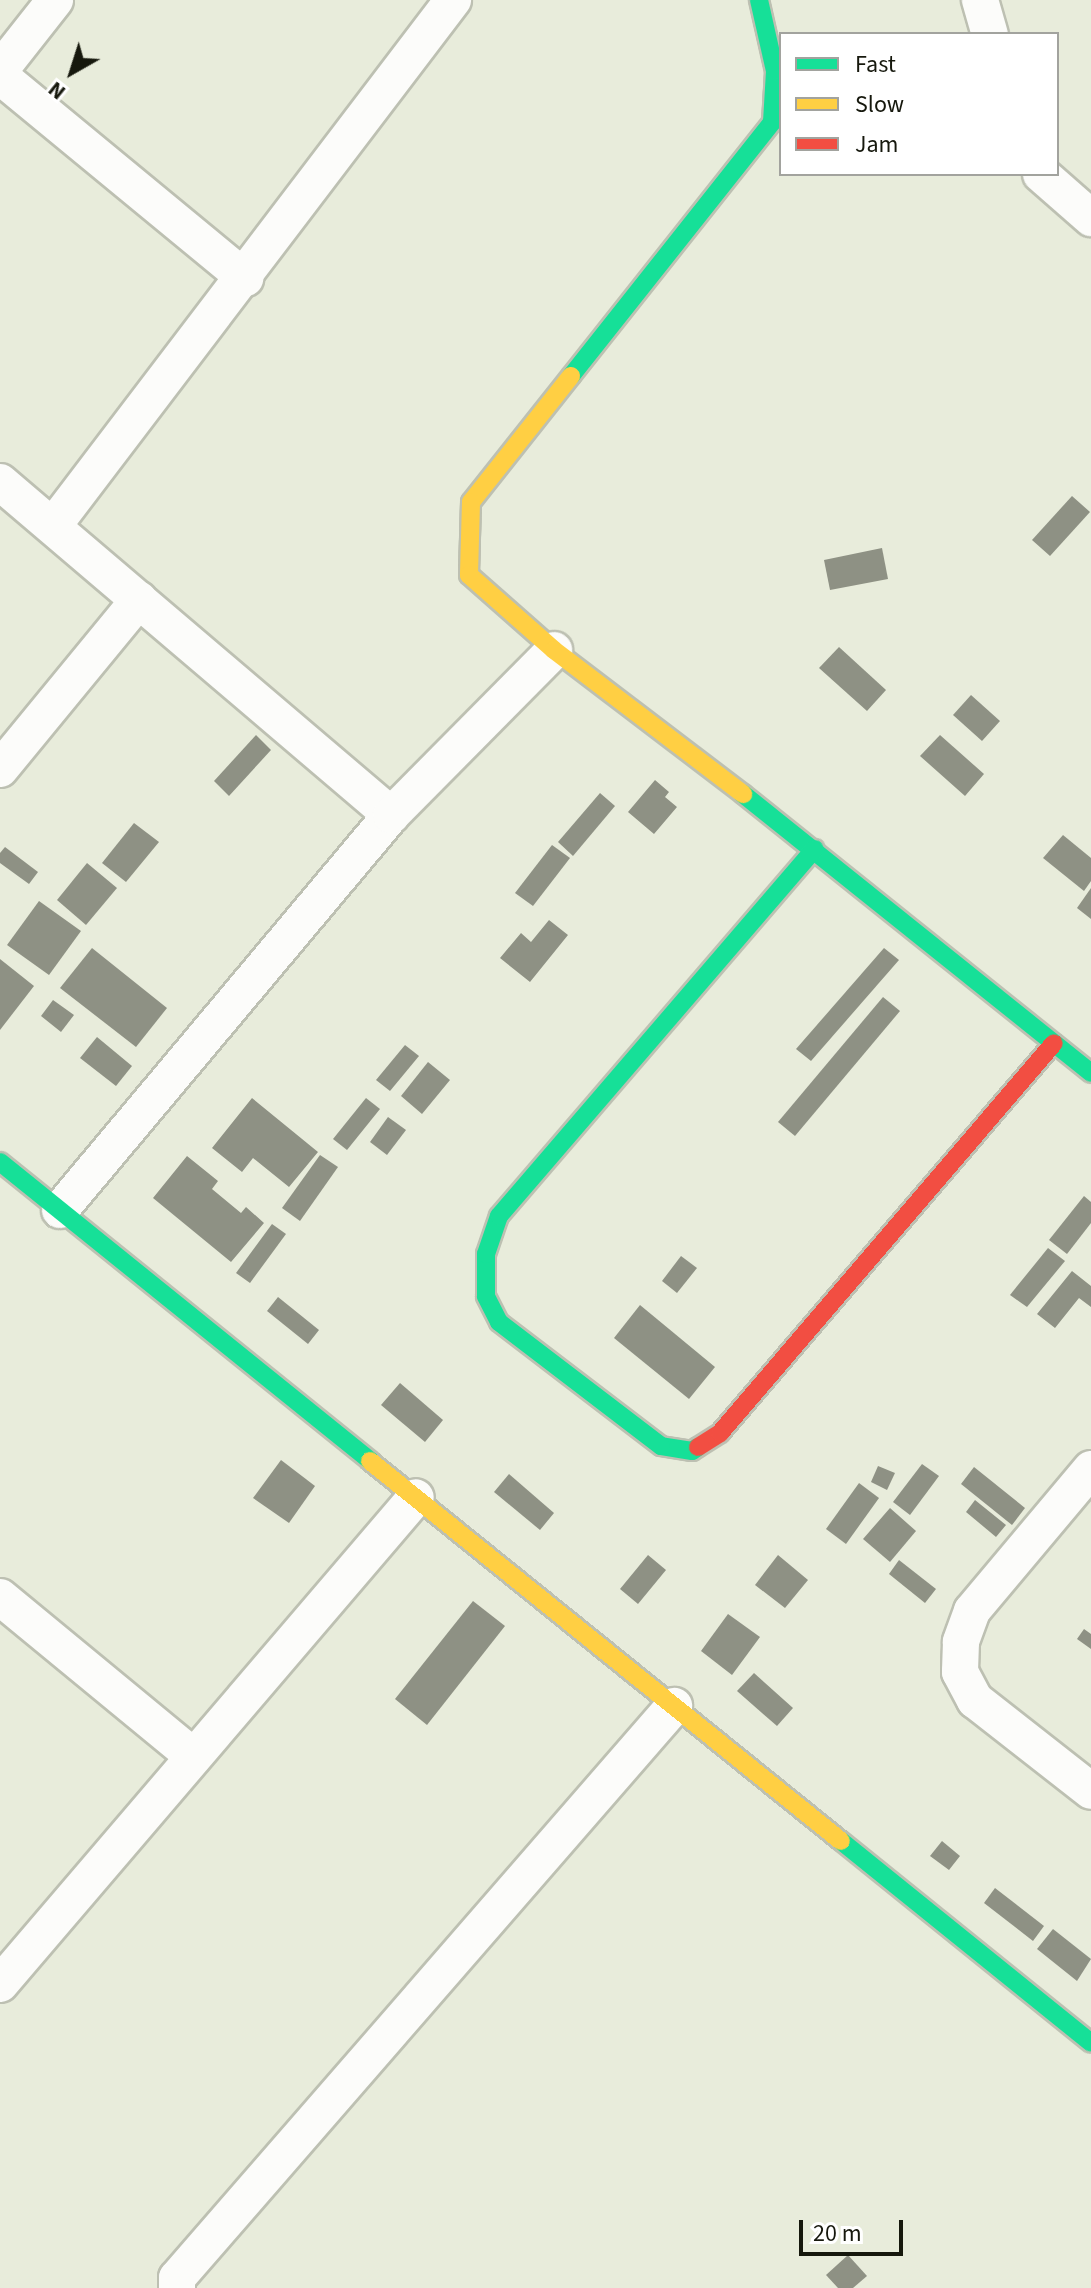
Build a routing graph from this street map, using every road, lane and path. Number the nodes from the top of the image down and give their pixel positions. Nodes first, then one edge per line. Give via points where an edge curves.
1 (55, 0) edge
2 (453, 0) edge
3 (759, 0) edge
4 (980, 0) edge
5 (989, 32) edge
6 (0, 73) edge
7 (1043, 176) edge
8 (1091, 218) edge
9 (245, 278) junction
10 (0, 482) edge
11 (53, 526) junction
12 (139, 600) junction
13 (554, 650) junction
14 (0, 769) edge
15 (391, 815) junction
16 (815, 849) junction
17 (1054, 1043) junction
18 (1091, 1073) edge
19 (0, 1162) edge
20 (60, 1210) junction
21 (1091, 1469) edge
22 (416, 1497) junction
23 (0, 1597) edge
24 (674, 1706) junction
25 (194, 1757) junction
26 (1091, 1791) edge
27 (0, 1984) edge
28 (1091, 2043) edge
29 (177, 2288) edge

1 - 6 street
2 - 9 street
3 - 13 street via 775,71 772,122 471,502 469,575
4 - 5 street
6 - 9 street
7 - 8 street
9 - 11 street
10 - 11 street
11 - 12 street
12 - 14 street
12 - 15 street
13 - 15 street
13 - 16 street
15 - 20 street
16 - 17 street
16 - 17 street via 499,1216 486,1254 486,1296 499,1322 661,1446 692,1451 720,1433
17 - 18 street
19 - 20 street
20 - 22 street
21 - 26 street via 972,1611 961,1642 960,1672 975,1700
22 - 24 street
22 - 25 street
23 - 25 street
24 - 28 street
24 - 29 street via 177,2278
25 - 27 street

